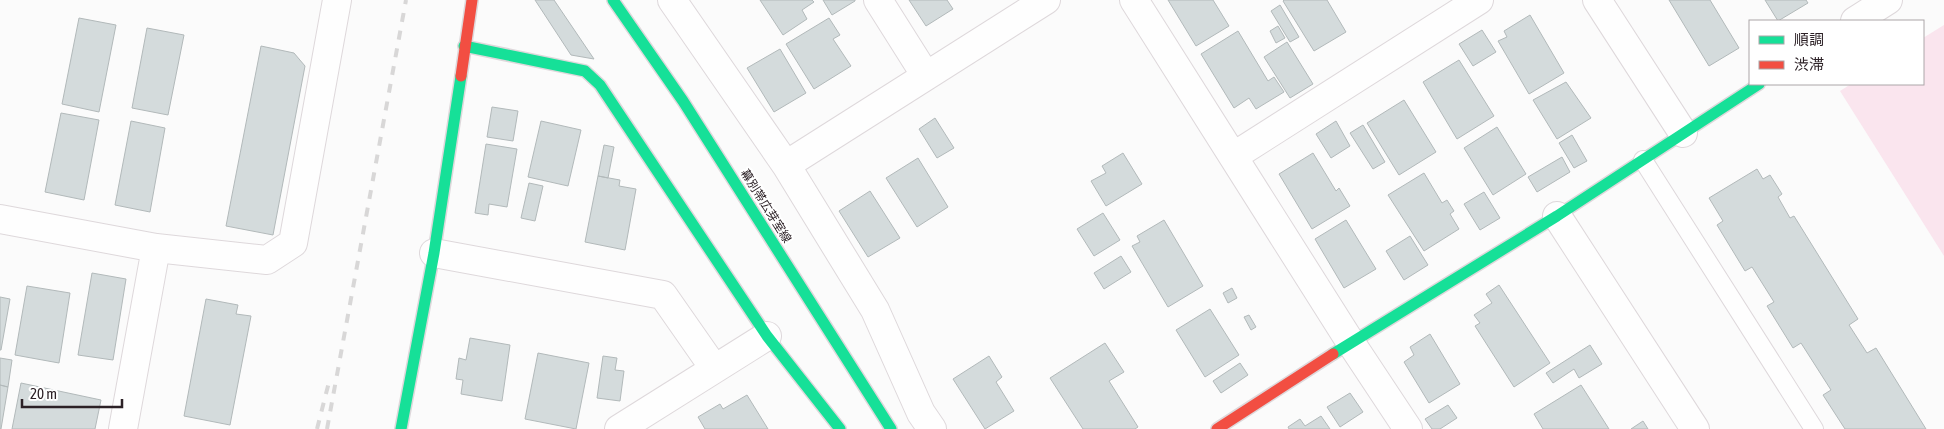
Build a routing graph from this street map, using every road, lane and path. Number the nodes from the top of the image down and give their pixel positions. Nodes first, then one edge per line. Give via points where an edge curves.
1 (337, 0) edge
2 (472, 0) edge
3 (613, 0) edge
4 (672, 0) edge
5 (878, 0) edge
6 (1046, 0) edge
7 (1134, 0) edge
8 (1479, 0) edge
9 (1597, 0) edge
10 (1888, 0) edge
11 (1857, 20) edge
12 (464, 46) junction
13 (926, 76) junction
14 (1757, 85) edge
15 (1683, 134) junction
16 (1234, 156) junction
17 (1643, 160) junction
18 (786, 165) junction
19 (1556, 216) junction
20 (0, 219) edge
21 (156, 248) junction
22 (434, 253) junction
23 (767, 336) junction
24 (1351, 342) junction
25 (714, 368) junction
26 (123, 429) edge
27 (401, 429) edge
28 (619, 429) edge
29 (840, 429) edge
30 (891, 429) edge
31 (932, 429) edge
32 (1217, 429) edge
33 (1408, 429) edge
34 (1694, 429) edge
35 (1814, 429) edge

1 - 21 street via 292,242 267,260
2 - 12 street
3 - 30 street, 幕別帯広芽室線 via 683,102
4 - 18 street
5 - 13 street
6 - 13 street
7 - 16 street
8 - 16 street
9 - 15 street
10 - 11 street
12 - 22 street
12 - 23 street via 584,71 600,85
13 - 18 street
14 - 15 street
15 - 17 street
16 - 24 street
17 - 19 street
17 - 35 lane
18 - 31 street via 875,310 921,413
19 - 24 street
19 - 34 street
20 - 21 street
21 - 26 street
22 - 25 street via 663,295
22 - 27 street
23 - 25 street
23 - 29 street
24 - 32 street
24 - 33 street
25 - 28 street

